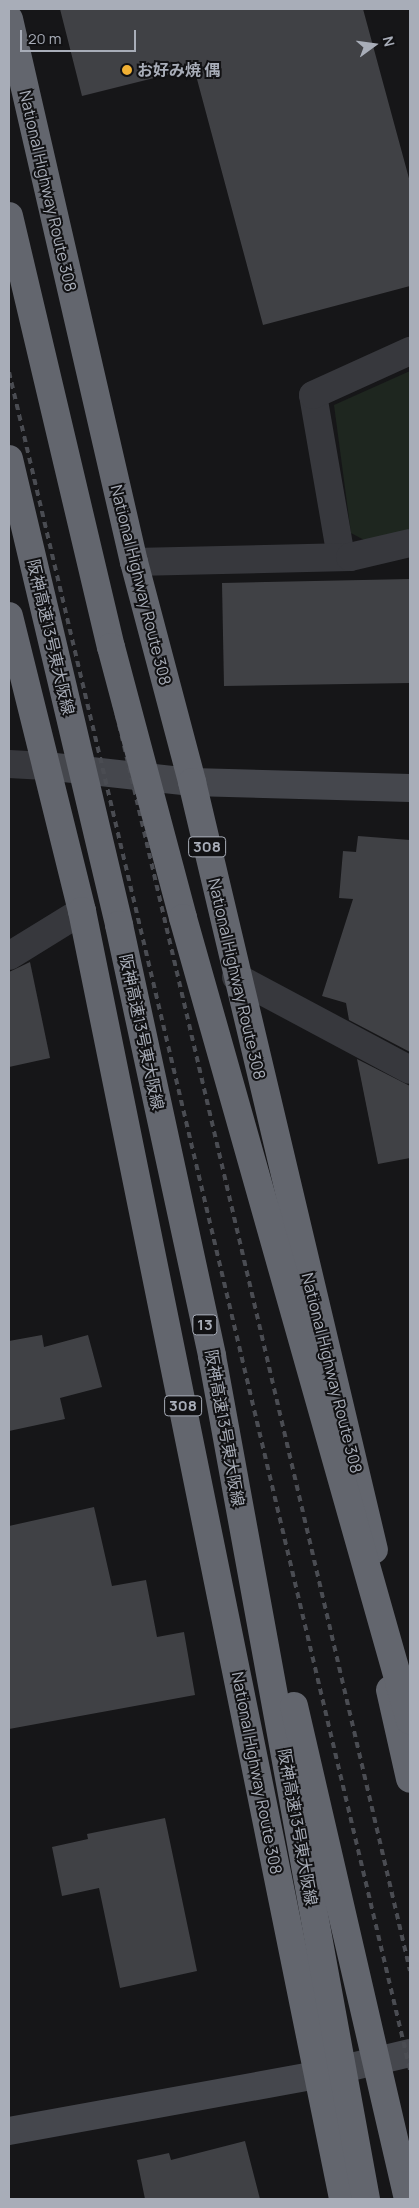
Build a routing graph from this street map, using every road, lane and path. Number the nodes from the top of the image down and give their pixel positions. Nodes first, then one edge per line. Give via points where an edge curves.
1 (9, 19) edge
2 (9, 216) edge
3 (410, 351) edge
4 (9, 459) edge
5 (410, 543) edge
6 (341, 557) junction
7 (134, 562) junction
8 (9, 616) edge
9 (9, 764) edge
10 (46, 766) junction
11 (192, 782) junction
12 (410, 788) edge
13 (82, 911) junction
14 (9, 956) edge
15 (236, 977) junction
16 (410, 1070) edge
17 (212, 1356) junction
18 (346, 1503) junction
19 (410, 1674) edge
20 (410, 1721) edge
21 (410, 1779) edge
22 (410, 2053) edge
23 (317, 2075) junction
24 (9, 2131) edge
25 (343, 2199) edge
26 (366, 2199) edge
27 (408, 2199) edge

1 - 7 highway, National Highway Route 308 / 308
2 - 18 highway, bridge via 111,647
3 - 6 street via 312,395
4 - 17 highway, 阪神高速13号東大阪線 / 13, bridge via 119,925
5 - 6 street
6 - 7 street
7 - 11 highway, National Highway Route 308 / 308
8 - 10 highway, National Highway Route 308 / 308
9 - 10 street
10 - 11 street
10 - 13 highway, National Highway Route 308 / 308
11 - 12 street
11 - 15 highway, National Highway Route 308 / 308
13 - 14 street
13 - 23 highway, National Highway Route 308 / 308
15 - 16 street
15 - 19 highway, National Highway Route 308 / 308 via 374,1548
17 - 26 highway, 阪神高速13号東大阪線 / 13, bridge
17 - 27 highway, bridge
18 - 20 highway, bridge
18 - 21 highway, bridge
22 - 23 street
23 - 24 street
23 - 25 highway, National Highway Route 308 / 308

